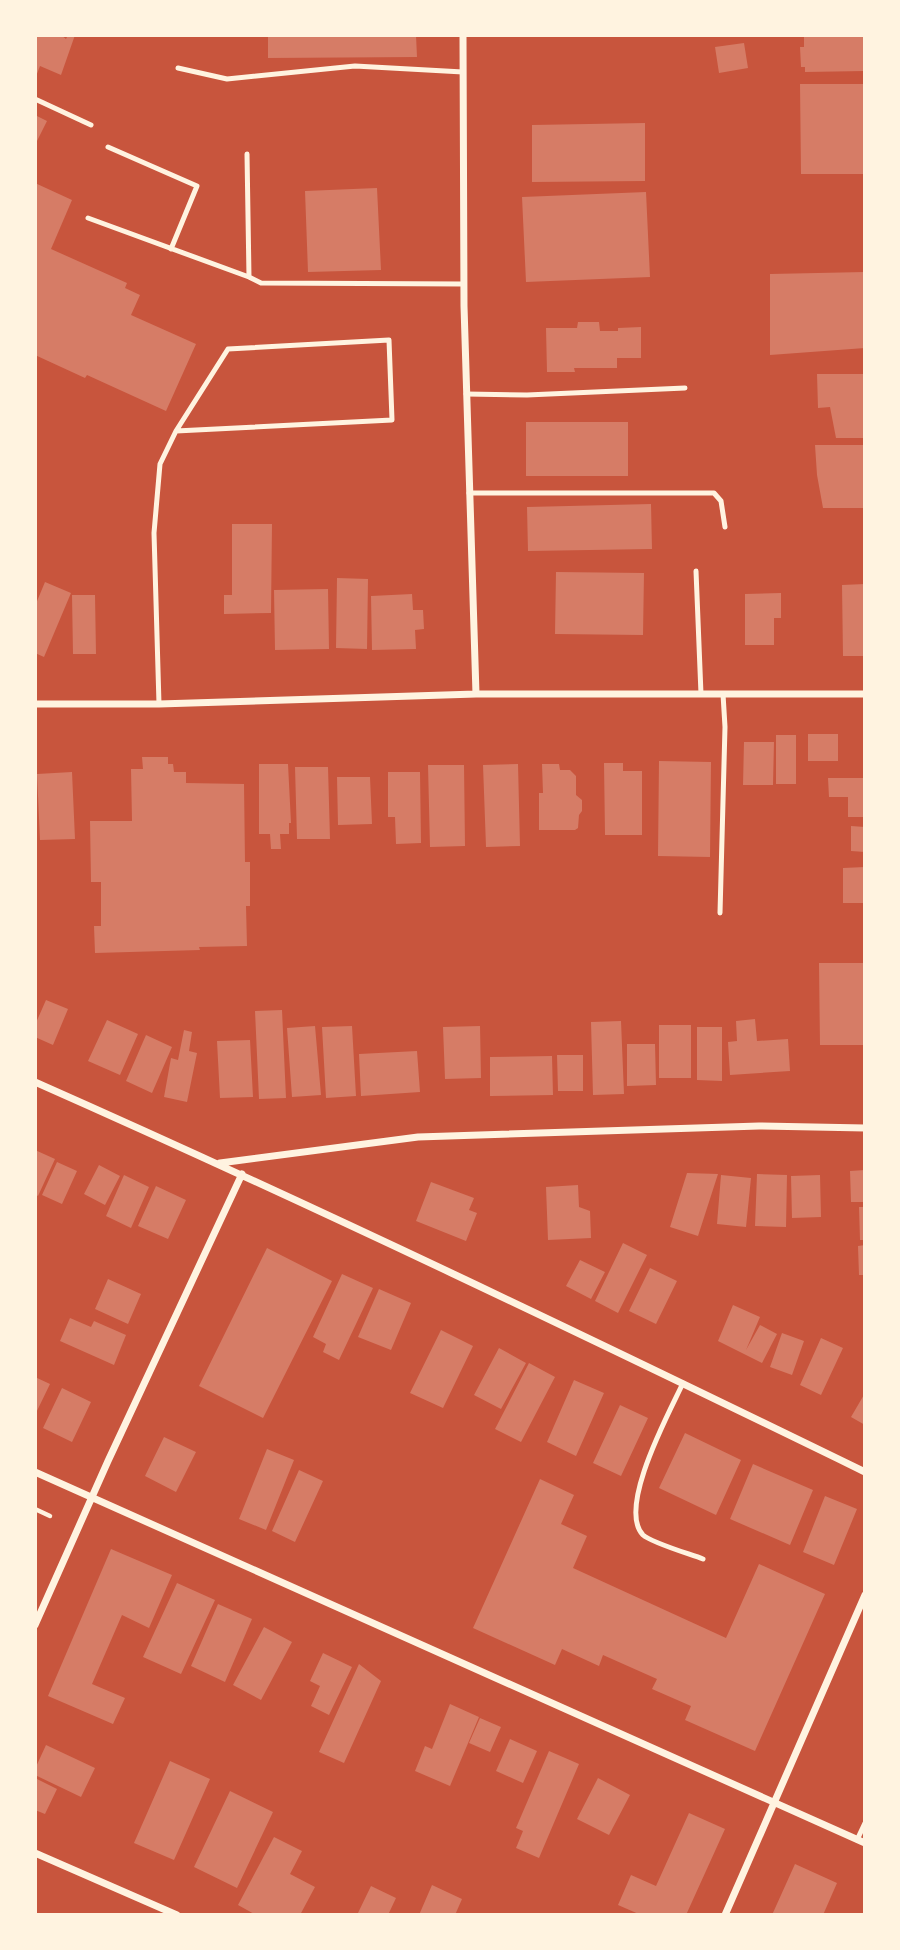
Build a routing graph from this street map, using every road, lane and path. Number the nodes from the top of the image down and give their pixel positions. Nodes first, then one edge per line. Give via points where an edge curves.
1 (463, 35) edge
2 (178, 68) dead end
3 (463, 72) junction
4 (35, 99) edge
5 (91, 125) dead end
6 (108, 147) dead end
7 (247, 154) dead end
8 (88, 218) dead end
9 (171, 249) junction
10 (249, 277) junction
11 (463, 284) junction
12 (685, 388) dead end
13 (466, 394) junction
14 (176, 431) junction
15 (469, 494) junction
16 (724, 527) dead end
17 (696, 571) dead end
18 (476, 694) junction
19 (701, 694) junction
20 (723, 694) junction
21 (865, 694) edge
22 (35, 704) edge
23 (159, 704) junction
24 (720, 913) dead end
25 (35, 1082) edge
26 (865, 1128) edge
27 (219, 1163) junction
28 (242, 1174) junction
29 (683, 1383) junction
30 (35, 1472) edge
31 (865, 1472) edge
32 (92, 1497) junction
33 (35, 1509) edge
34 (50, 1516) dead end
35 (703, 1559) dead end
36 (865, 1595) edge
37 (35, 1625) edge
38 (774, 1804) junction
39 (865, 1823) edge
40 (861, 1841) edge
41 (35, 1853) edge
42 (177, 1915) edge
43 (725, 1915) edge

1 - 3 street
2 - 3 lane via 227,79 355,66
3 - 11 street
4 - 5 lane
6 - 9 lane via 197,186
7 - 10 lane
8 - 9 lane
9 - 10 lane
10 - 11 lane via 261,284
11 - 13 street
12 - 13 lane
13 - 15 street
14 - 14 lane via 228,349 389,340 392,420
14 - 23 lane via 160,464 154,533
15 - 16 lane via 714,493 721,501
15 - 18 street
17 - 19 lane
18 - 19 street
18 - 23 street
19 - 20 street
20 - 21 street
20 - 24 lane
22 - 23 street
25 - 27 street
26 - 27 street via 759,1126 418,1137
27 - 28 street
28 - 29 street
28 - 32 street
29 - 31 street
29 - 35 lane via 649,1458 636,1499 635,1523 645,1536
30 - 32 street
32 - 37 street
32 - 38 street
33 - 34 path
36 - 38 street
38 - 40 street
38 - 43 street
39 - 40 lane
41 - 42 street

